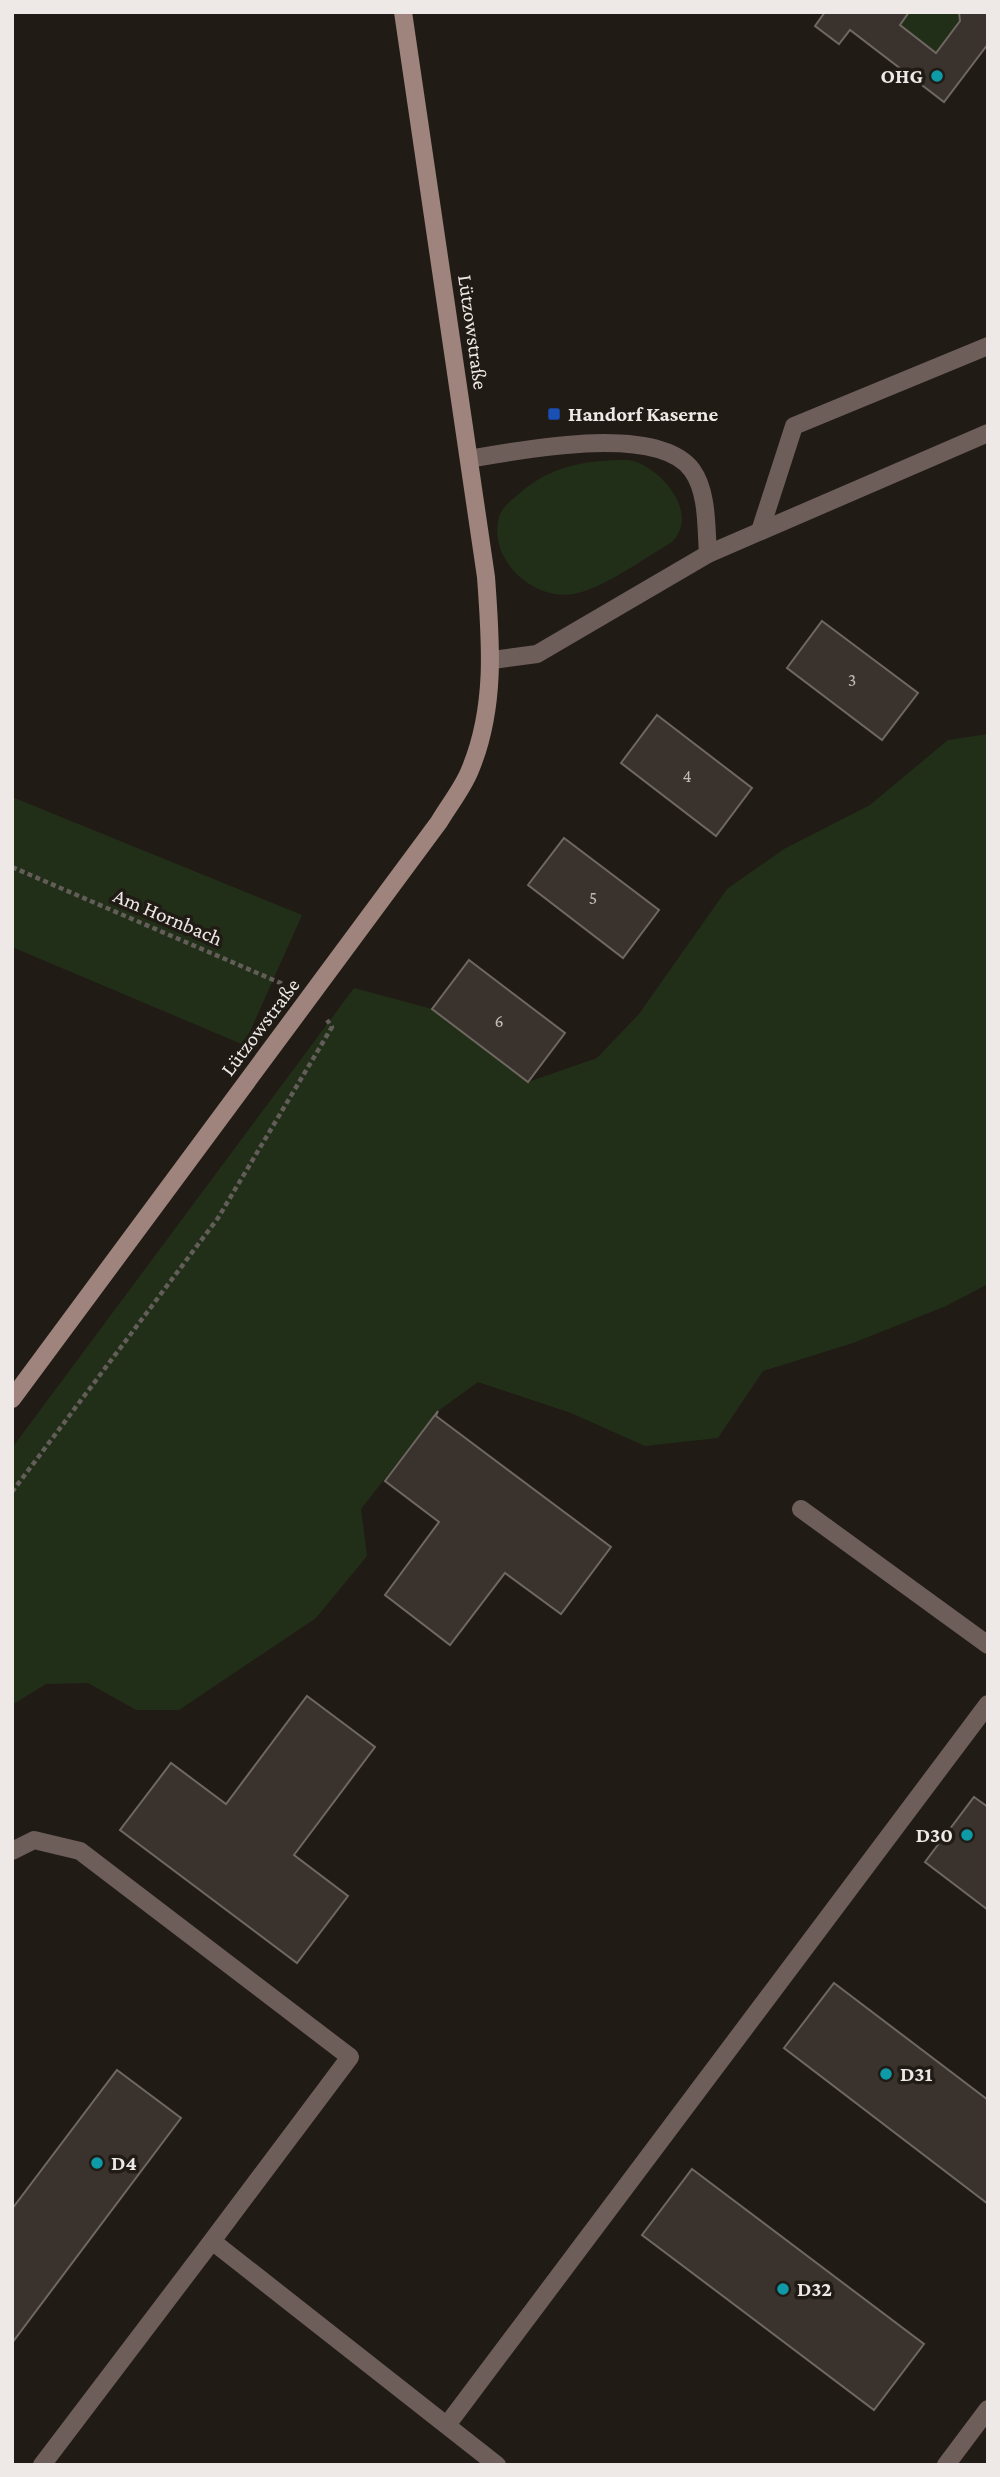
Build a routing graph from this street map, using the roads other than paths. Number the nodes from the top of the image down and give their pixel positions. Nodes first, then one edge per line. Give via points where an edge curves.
1 (403, 12) edge
2 (988, 346) edge
3 (988, 433) edge
4 (469, 459) junction
5 (761, 528) junction
6 (708, 554) junction
7 (493, 660) junction
8 (12, 1399) edge
9 (801, 1508) dead end
10 (988, 1644) edge
11 (988, 1704) edge
12 (12, 1851) edge
13 (212, 2241) junction
14 (988, 2409) edge
15 (447, 2425) junction
16 (42, 2465) edge
17 (498, 2465) edge
18 (946, 2465) edge

1 - 4 street, Lützowstraße
2 - 5 street via 794,426
3 - 5 street
4 - 6 street via 616,443 647,445 679,455 694,472 704,501
4 - 7 street, Lützowstraße
5 - 6 street
6 - 7 street via 537,654
7 - 8 street, Lützowstraße via 486,721 470,772 439,822
9 - 10 street
11 - 15 street
12 - 13 street via 34,1840 80,1851 350,2057
13 - 15 street
13 - 16 street
14 - 18 street
15 - 17 street

